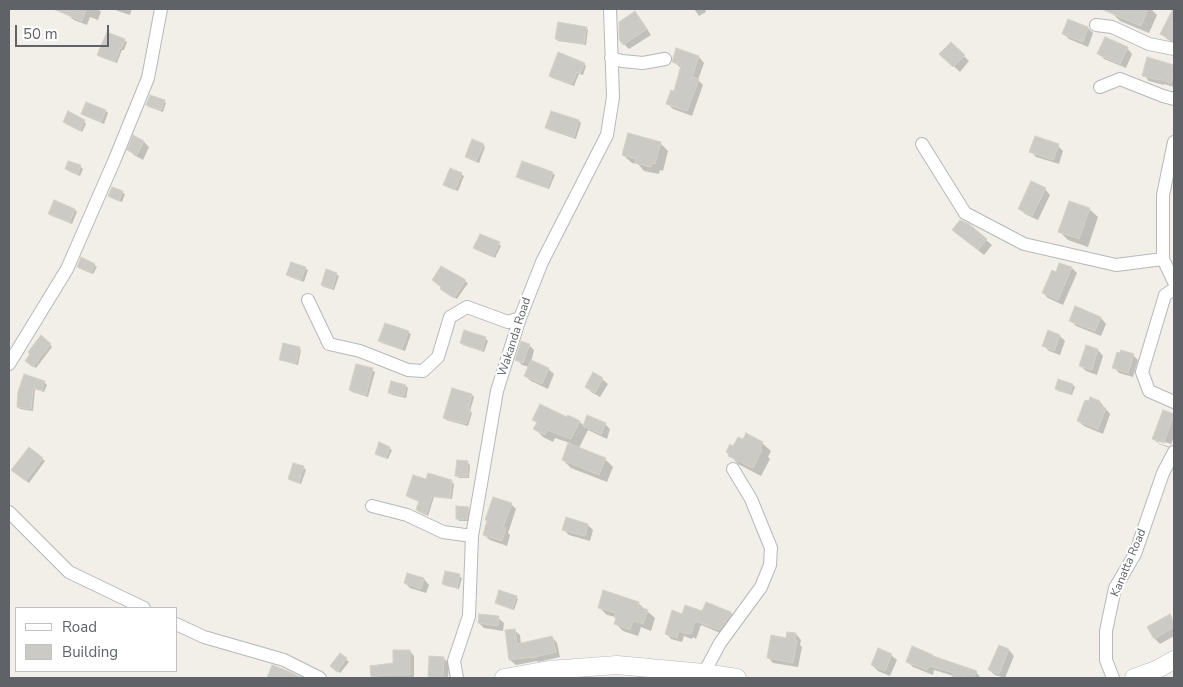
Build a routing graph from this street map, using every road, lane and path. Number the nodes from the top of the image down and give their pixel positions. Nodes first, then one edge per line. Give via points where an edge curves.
1 (161, 9) edge
2 (610, 9) edge
3 (1096, 25) dead end
4 (1174, 49) edge
5 (611, 58) junction
6 (665, 58) dead end
7 (1100, 87) dead end
8 (1174, 98) edge
9 (1174, 142) edge
10 (922, 144) dead end
11 (1163, 259) junction
12 (1174, 282) edge
13 (1174, 289) edge
14 (308, 300) dead end
15 (520, 318) junction
16 (9, 364) edge
17 (1174, 402) edge
18 (1174, 452) edge
19 (733, 469) dead end
20 (372, 506) dead end
21 (9, 512) edge
22 (472, 536) junction
23 (142, 607) edge
24 (178, 625) edge
25 (1174, 660) edge
26 (704, 673) junction
27 (320, 678) edge
28 (457, 678) edge
29 (504, 678) edge
30 (737, 678) edge
31 (1113, 678) edge
32 (1134, 678) edge

1 - 16 street via 148,78 107,178 67,269
2 - 5 street, Wakanda Road
3 - 4 street via 1112,28 1149,44
5 - 6 street via 643,63
5 - 15 street, Wakanda Road via 614,97 607,135 542,262
7 - 8 street via 1120,79
9 - 11 street via 1163,195
10 - 11 street via 965,213 1024,244 1116,265
11 - 12 street
13 - 17 street via 1165,295 1142,372 1149,391
14 - 15 street via 329,344 360,351 408,370 423,371 438,357 450,317 467,307 508,322
15 - 22 street, Wakanda Road via 497,391
18 - 31 street, Kanatta Road via 1163,473 1135,554 1115,588 1106,631 1106,660
19 - 26 street via 751,499 771,548 770,565 761,587 720,643
20 - 22 street via 407,515 443,532
21 - 23 street via 69,572
22 - 28 street, Wakanda Road via 470,616 454,661
24 - 27 street via 204,637 284,660
25 - 32 main road
26 - 29 main road via 617,665 549,670
26 - 30 main road

